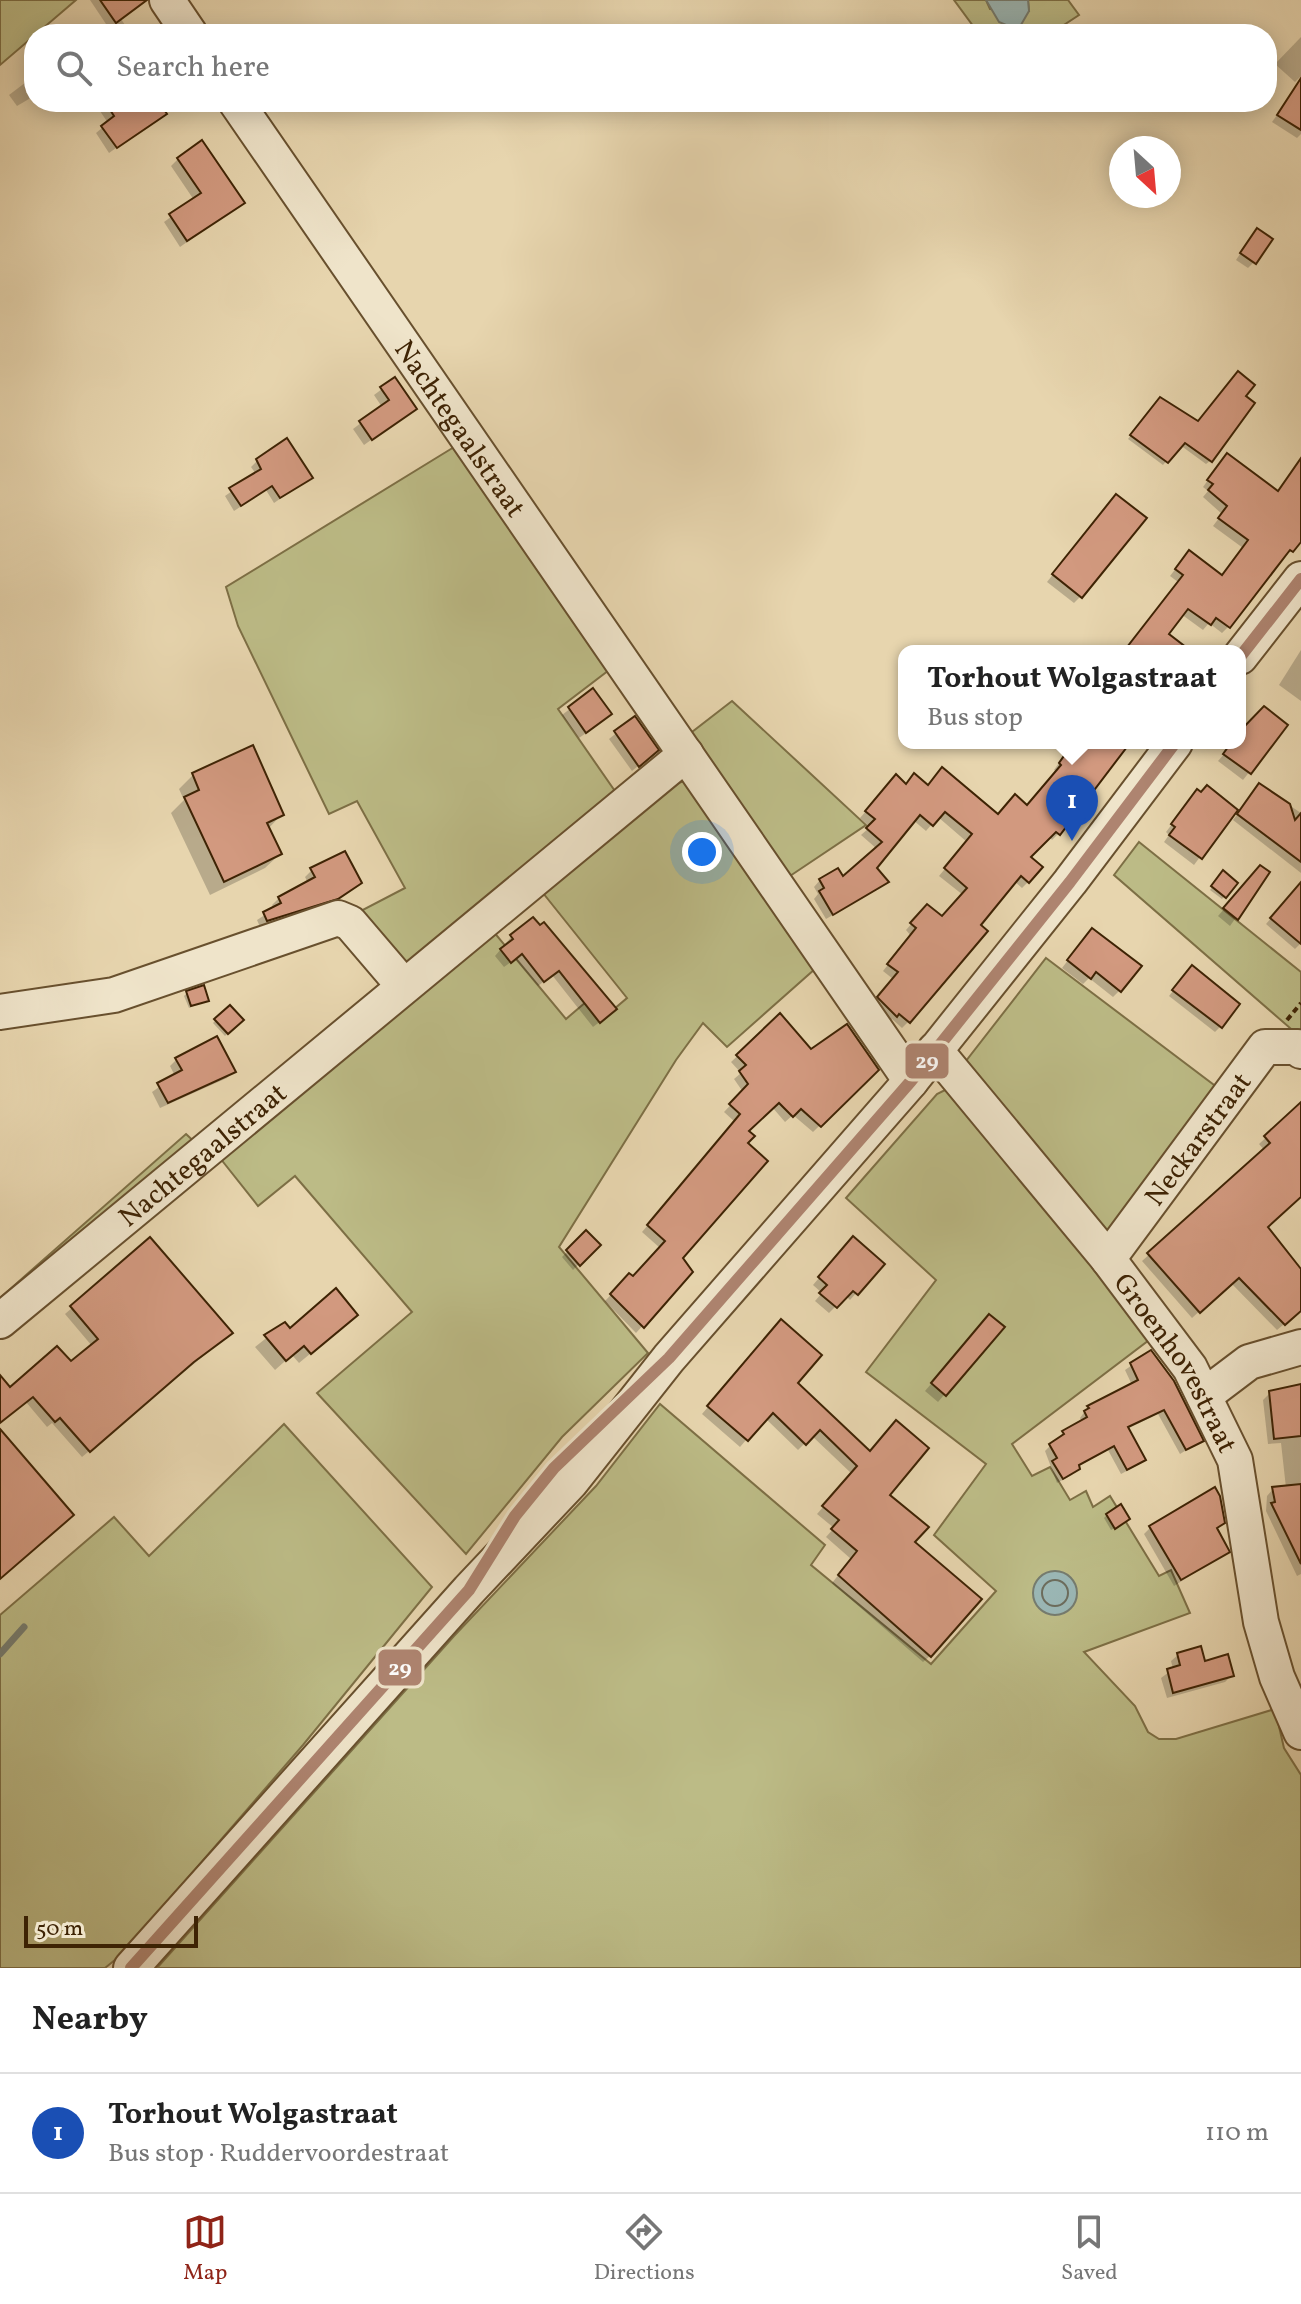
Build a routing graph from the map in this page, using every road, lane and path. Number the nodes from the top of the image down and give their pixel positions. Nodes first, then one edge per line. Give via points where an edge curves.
1 (167, 0) edge
2 (183, 24) edge
3 (243, 112) edge
4 (1301, 579) edge
5 (1246, 649) edge
6 (1170, 749) edge
7 (686, 754) junction
8 (403, 985) junction
9 (0, 1012) edge
10 (935, 1050) junction
11 (1301, 1051) edge
12 (911, 1081) junction
13 (1108, 1259) junction
14 (0, 1321) edge
15 (1301, 1347) edge
16 (1204, 1396) junction
17 (1301, 1732) edge
18 (131, 1968) edge

1 - 2 street
3 - 7 street, Nachtegaalstraat
4 - 5 street
6 - 10 street
7 - 8 street, Nachtegaalstraat
7 - 12 street, Nachtegaalstraat
8 - 9 street via 350,923 338,918 114,995
8 - 14 street, Nachtegaalstraat
10 - 12 street
10 - 13 street, Groenhovestraat
11 - 13 street, Neckarstraat via 1265,1047
12 - 18 street via 669,1358 554,1468 515,1516 469,1590
13 - 16 street, Groenhovestraat via 1190,1368
15 - 16 street via 1249,1362
16 - 17 street, Groenhovestraat via 1235,1460 1261,1622

